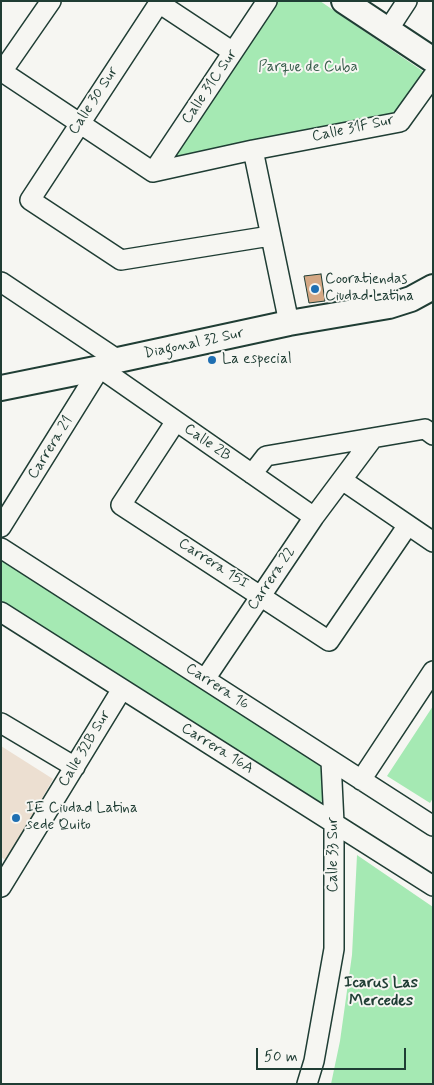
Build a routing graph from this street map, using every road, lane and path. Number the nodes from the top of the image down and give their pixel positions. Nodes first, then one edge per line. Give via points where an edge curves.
1 (51, 1) edge
2 (267, 1) edge
3 (344, 1) edge
4 (407, 1) edge
5 (388, 30) junction
6 (233, 52) junction
7 (433, 60) edge
8 (2, 72) edge
9 (433, 76) edge
10 (79, 123) junction
11 (253, 150) junction
12 (153, 172) junction
13 (270, 236) junction
14 (1, 282) edge
15 (429, 293) edge
16 (289, 324) junction
17 (109, 364) junction
18 (1, 388) edge
19 (176, 421) junction
20 (429, 432) edge
21 (373, 438) junction
22 (252, 474) junction
23 (342, 480) junction
24 (314, 517) junction
25 (408, 525) junction
26 (1, 527) edge
27 (433, 542) edge
28 (1, 548) edge
29 (261, 596) junction
30 (1, 612) edge
31 (433, 671) edge
32 (204, 679) junction
33 (122, 689) junction
34 (1, 723) edge
35 (331, 761) junction
36 (74, 767) junction
37 (361, 780) junction
38 (334, 823) junction
39 (433, 826) edge
40 (433, 886) edge
41 (1, 887) edge
42 (307, 1084) edge

1 - 8 street
2 - 6 street, Calle 31C Sur
3 - 5 street
4 - 5 street
5 - 7 street
6 - 10 street, Calle 30 Sur via 159,3
6 - 12 street, Calle 31C Sur
8 - 10 street
9 - 11 street, Calle 31F Sur via 400,122
10 - 12 street
10 - 13 street, Calle 30 Sur via 30,200 122,260
11 - 12 street, Calle 31F Sur
11 - 13 street
13 - 16 street
14 - 17 street, Calle 2B
15 - 16 street, Diagonal 32 Sur via 389,306
16 - 17 street, Diagonal 32 Sur
17 - 18 street, Diagonal 32 Sur
17 - 19 street, Calle 2B
17 - 26 street, Carrera 21
19 - 22 street, Calle 2B
19 - 29 street, Carrera 15I via 121,505
20 - 21 street
21 - 22 street via 266,456
21 - 23 street, Carrera 22
22 - 24 street, Calle 2B
23 - 24 street, Carrera 22
23 - 25 street
24 - 29 street, Carrera 22
25 - 27 street
25 - 29 street, Carrera 15I via 329,641
28 - 32 street, Carrera 16
29 - 32 street, Carrera 22
30 - 33 street, Carrera 16A
31 - 37 street
32 - 35 street, Carrera 16
33 - 36 street, Calle 32B Sur
33 - 38 street, Carrera 16A
34 - 36 street
35 - 37 street, Carrera 16
35 - 38 street, Calle 33 Sur
36 - 41 street, Calle 32B Sur
37 - 39 street, Carrera 16
38 - 40 street, Carrera 16A
38 - 42 street, Calle 33 Sur via 334,949

